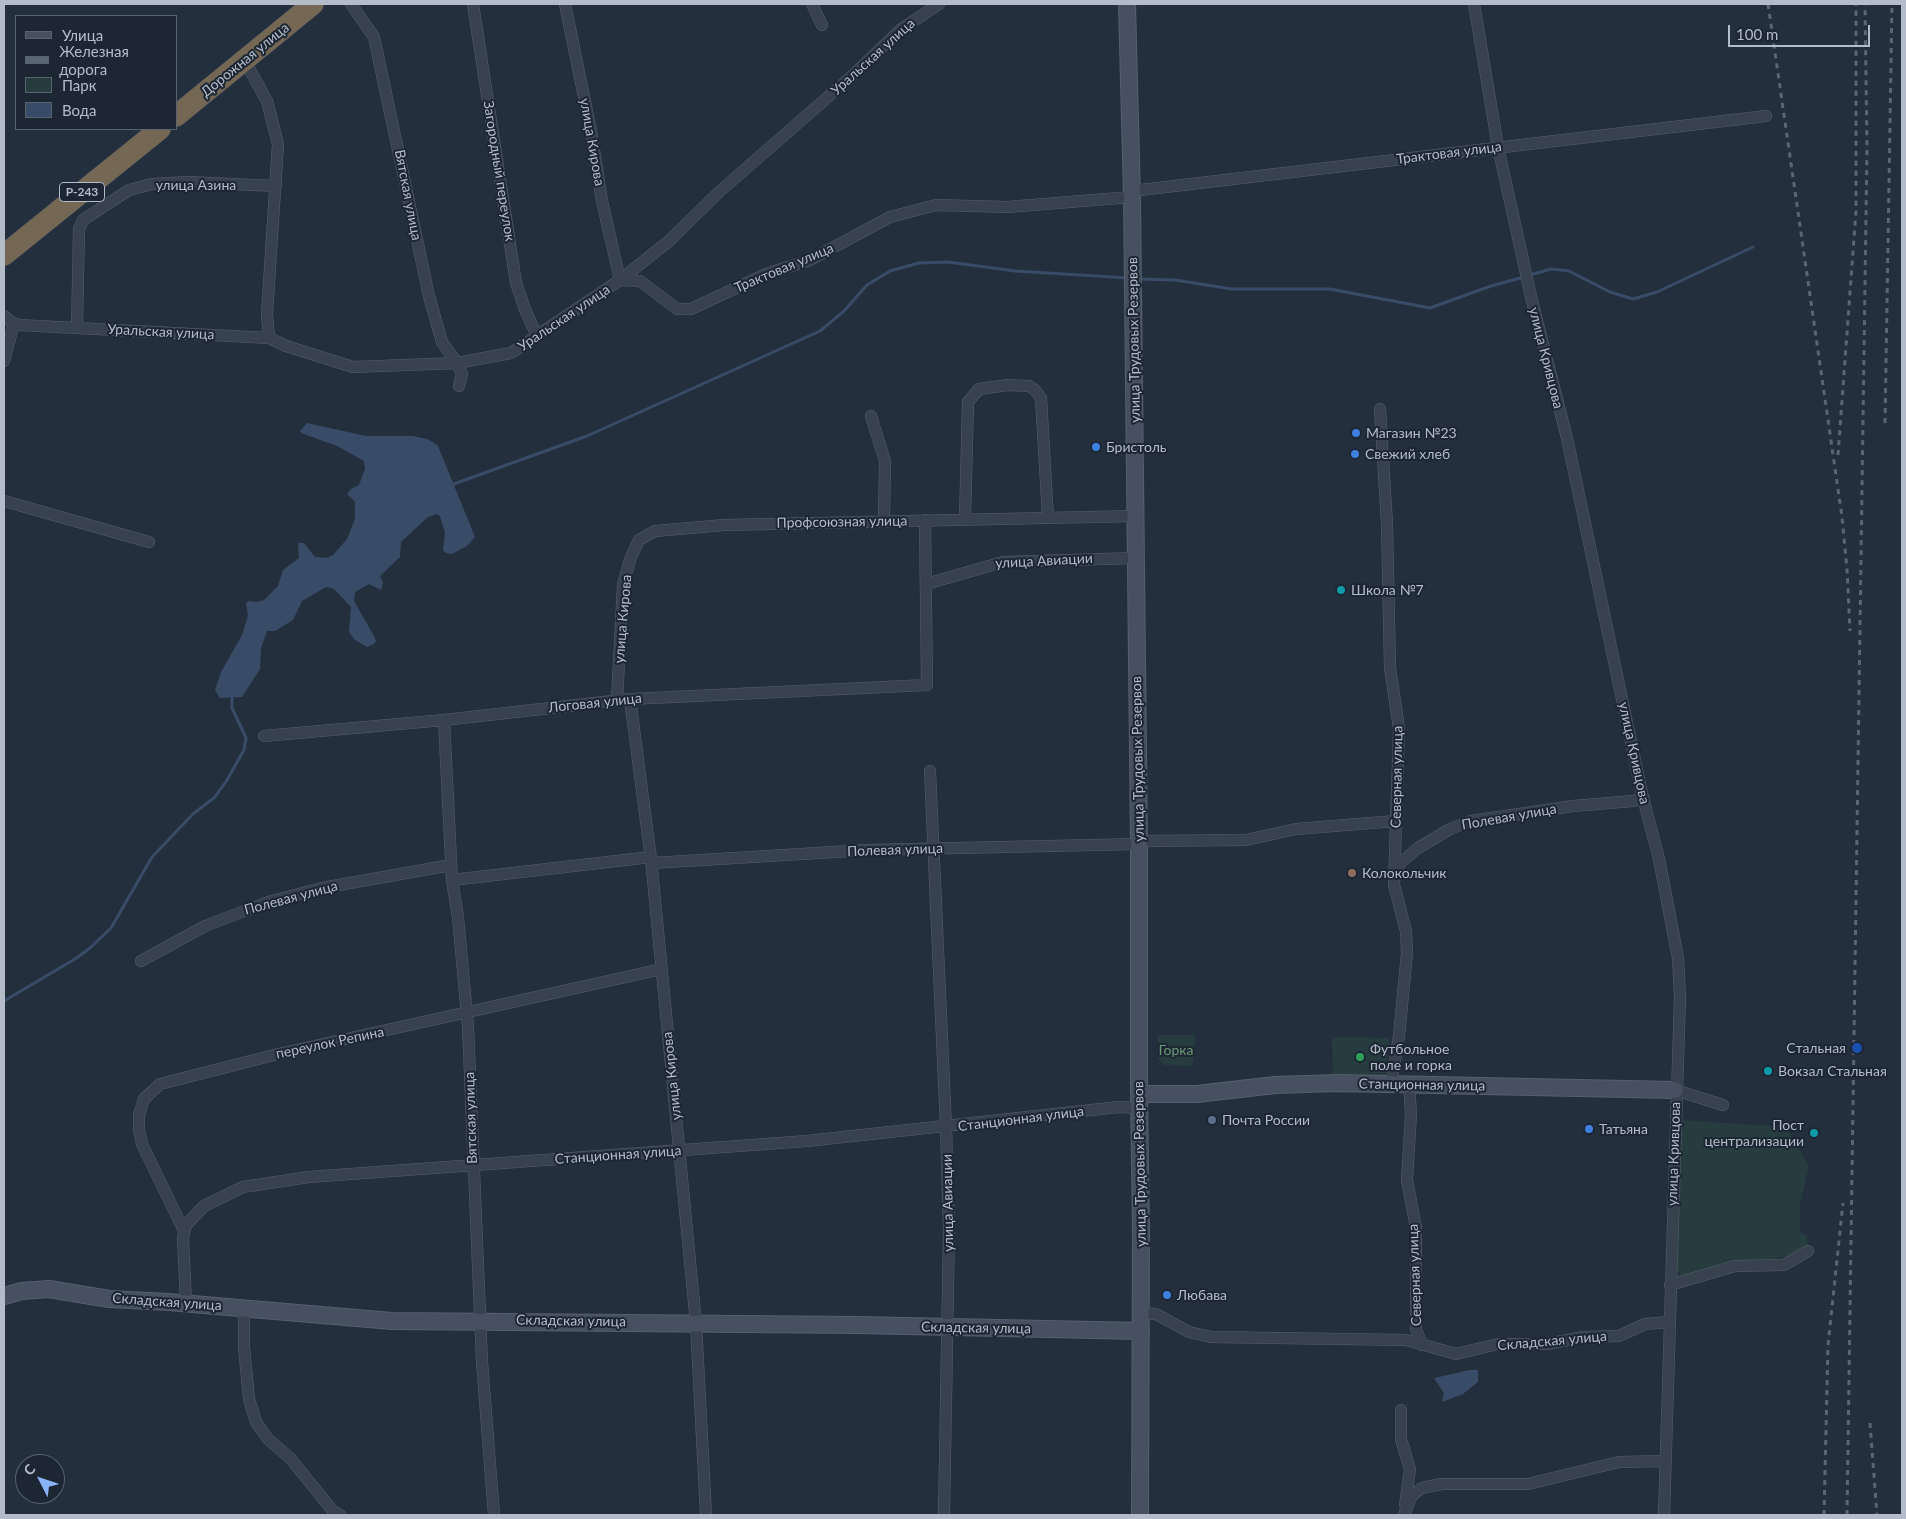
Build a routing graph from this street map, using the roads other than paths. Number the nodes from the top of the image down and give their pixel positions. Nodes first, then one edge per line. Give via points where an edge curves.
1 (313, 4) edge
2 (351, 4) edge
3 (473, 4) edge
4 (565, 4) edge
5 (812, 4) edge
6 (938, 4) edge
7 (1127, 4) edge
8 (1474, 4) edge
9 (822, 25) dead end
10 (245, 61) junction
11 (178, 114) edge
12 (1766, 116) dead end
13 (159, 130) edge
14 (1498, 147) junction
15 (276, 186) junction
16 (1132, 194) junction
17 (70, 202) junction
18 (83, 220) junction
19 (4, 255) edge
20 (620, 280) junction
21 (4, 316) edge
22 (14, 324) junction
23 (77, 328) junction
24 (537, 336) junction
25 (269, 338) junction
26 (4, 361) edge
27 (457, 363) junction
28 (459, 386) dead end
29 (1380, 408) dead end
30 (872, 416) dead end
31 (4, 501) edge
32 (1136, 516) junction
33 (1048, 518) junction
34 (965, 519) junction
35 (925, 520) junction
36 (884, 521) junction
37 (639, 540) joint
38 (148, 542) dead end
39 (1136, 558) junction
40 (926, 584) junction
41 (630, 698) junction
42 (617, 700) junction
43 (444, 720) junction
44 (264, 736) dead end
45 (930, 771) dead end
46 (1644, 798) junction
47 (1396, 821) junction
48 (1139, 842) junction
49 (933, 848) junction
50 (651, 860) junction
51 (451, 865) junction
52 (1394, 877) junction
53 (452, 880) junction
54 (141, 961) dead end
55 (662, 969) junction
56 (467, 1012) junction
57 (1391, 1084) junction
58 (1409, 1084) junction
59 (1675, 1090) junction
60 (1139, 1101) junction
61 (1723, 1105) dead end
62 (946, 1127) junction
63 (679, 1150) junction
64 (473, 1166) junction
65 (184, 1231) junction
66 (1808, 1251) dead end
67 (1670, 1285) junction
68 (4, 1296) edge
69 (186, 1303) junction
70 (244, 1308) junction
71 (1141, 1312) junction
72 (480, 1321) junction
73 (1669, 1322) junction
74 (696, 1323) junction
75 (946, 1328) junction
76 (1141, 1331) junction
77 (1422, 1345) junction
78 (1401, 1410) dead end
79 (1665, 1461) junction
80 (1404, 1512) edge
81 (340, 1515) edge
82 (494, 1515) edge
83 (706, 1515) edge
84 (944, 1515) edge
85 (1140, 1515) edge
86 (1664, 1515) edge

1 - 10 highway, Дорожная улица
2 - 27 street, Вятская улица via 374,37 429,296 442,342
3 - 24 street, Загородный переулок via 516,283
4 - 20 street, улица Кирова
5 - 9 street
6 - 20 street, Уральская улица via 900,30 669,241
7 - 16 street, улица Трудовых Резервов
8 - 14 street, улица Кривцова
10 - 11 highway, Дорожная улица
10 - 15 street via 259,84 272,117 278,144
12 - 14 street, Трактовая улица
13 - 17 highway, Р-243
14 - 16 street, Трактовая улица
14 - 46 street, улица Кривцова via 1567,438
15 - 18 street, улица Азина via 188,182 152,184 129,190
15 - 25 street via 267,314
16 - 20 street, Трактовая улица via 1007,207 936,204 890,217 820,256 766,274 691,309 676,309 640,281
16 - 32 street, улица Трудовых Резервов
17 - 18 street
17 - 19 highway, Р-243
18 - 23 street via 79,229
20 - 24 street, Уральская улица
21 - 22 street
22 - 23 street, Уральская улица
22 - 26 street
23 - 25 street, Уральская улица
24 - 27 street, Уральская улица via 511,353
25 - 27 street, Уральская улица via 353,367
27 - 28 street via 462,374
29 - 47 street, Северная улица via 1387,524 1390,668 1399,728
30 - 36 street via 886,461
31 - 38 street
32 - 33 street, Профсоюзная улица
32 - 39 street, улица Трудовых Резервов
33 - 34 street, Профсоюзная улица
33 - 34 street via 1041,398 1029,386 1008,385 979,389 968,402
34 - 35 street, Профсоюзная улица
35 - 36 street, Профсоюзная улица
35 - 40 street
36 - 37 street, Профсоюзная улица via 724,524 664,529
37 - 42 street, улица Кирова via 624,584
39 - 40 street, улица Авиации via 1004,562
39 - 48 street, улица Трудовых Резервов
40 - 41 street, Логовая улица via 927,685
41 - 42 street, Логовая улица
41 - 50 street, улица Кирова
42 - 43 street, Логовая улица
43 - 44 street, Логовая улица
43 - 51 street, Вятская улица
45 - 49 street, улица Авиации
46 - 52 street, Полевая улица via 1553,808 1464,824 1406,856
46 - 59 street, улица Кривцова via 1678,958 1680,997
47 - 48 street, Полевая улица via 1296,829 1246,840
47 - 52 street, Северная улица
48 - 49 street, Полевая улица
48 - 60 street, улица Трудовых Резервов
49 - 50 street, Полевая улица
49 - 62 street, улица Авиации
50 - 53 street, Полевая улица
50 - 55 street, улица Кирова
51 - 53 street, Вятская улица
51 - 54 street, Полевая улица via 322,888 268,902 205,926
52 - 57 street, Северная улица via 1394,892 1406,931 1407,953
53 - 56 street, Вятская улица
55 - 56 street, переулок Репина
55 - 63 street, улица Кирова
56 - 64 street, Вятская улица
56 - 65 street, переулок Репина via 170,1081 152,1090 144,1099 139,1115 142,1144
57 - 58 street, Станционная улица
57 - 60 street, Станционная улица via 1274,1085
58 - 59 street, Станционная улица
58 - 77 street, Северная улица via 1412,1114 1406,1180 1416,1228 1416,1329
59 - 61 street
59 - 67 street, улица Кривцова
60 - 62 street, Станционная улица via 1119,1107
60 - 71 street, улица Трудовых Резервов
62 - 63 street, Станционная улица
62 - 75 street, улица Авиации via 949,1262
63 - 64 street, Станционная улица
63 - 74 street, улица Кирова
64 - 65 street, Станционная улица via 308,1178 243,1187 204,1206
64 - 72 street, Вятская улица
65 - 69 street
66 - 67 street via 1784,1265 1735,1266
67 - 73 street, улица Кривцова
68 - 69 street, Складская улица via 49,1289 109,1299
69 - 70 street, Складская улица
70 - 72 street, Складская улица via 392,1321
70 - 81 street via 249,1399 256,1422 333,1511
71 - 76 street, улица Трудовых Резервов
71 - 77 street, Складская улица via 1167,1318 1189,1332 1220,1338 1406,1340
72 - 74 street, Складская улица
72 - 82 street, Вятская улица
73 - 77 street, Складская улица via 1645,1324 1619,1336 1583,1337 1547,1344 1498,1344 1456,1354
73 - 79 street, улица Кривцова
74 - 75 street, Складская улица
74 - 83 street, улица Кирова
75 - 76 street, Складская улица
75 - 84 street, улица Авиации
76 - 85 street, улица Трудовых Резервов
78 - 80 street via 1401,1439 1410,1470
79 - 80 street via 1618,1462 1528,1484 1442,1484 1426,1487 1411,1497
79 - 86 street, улица Кривцова

